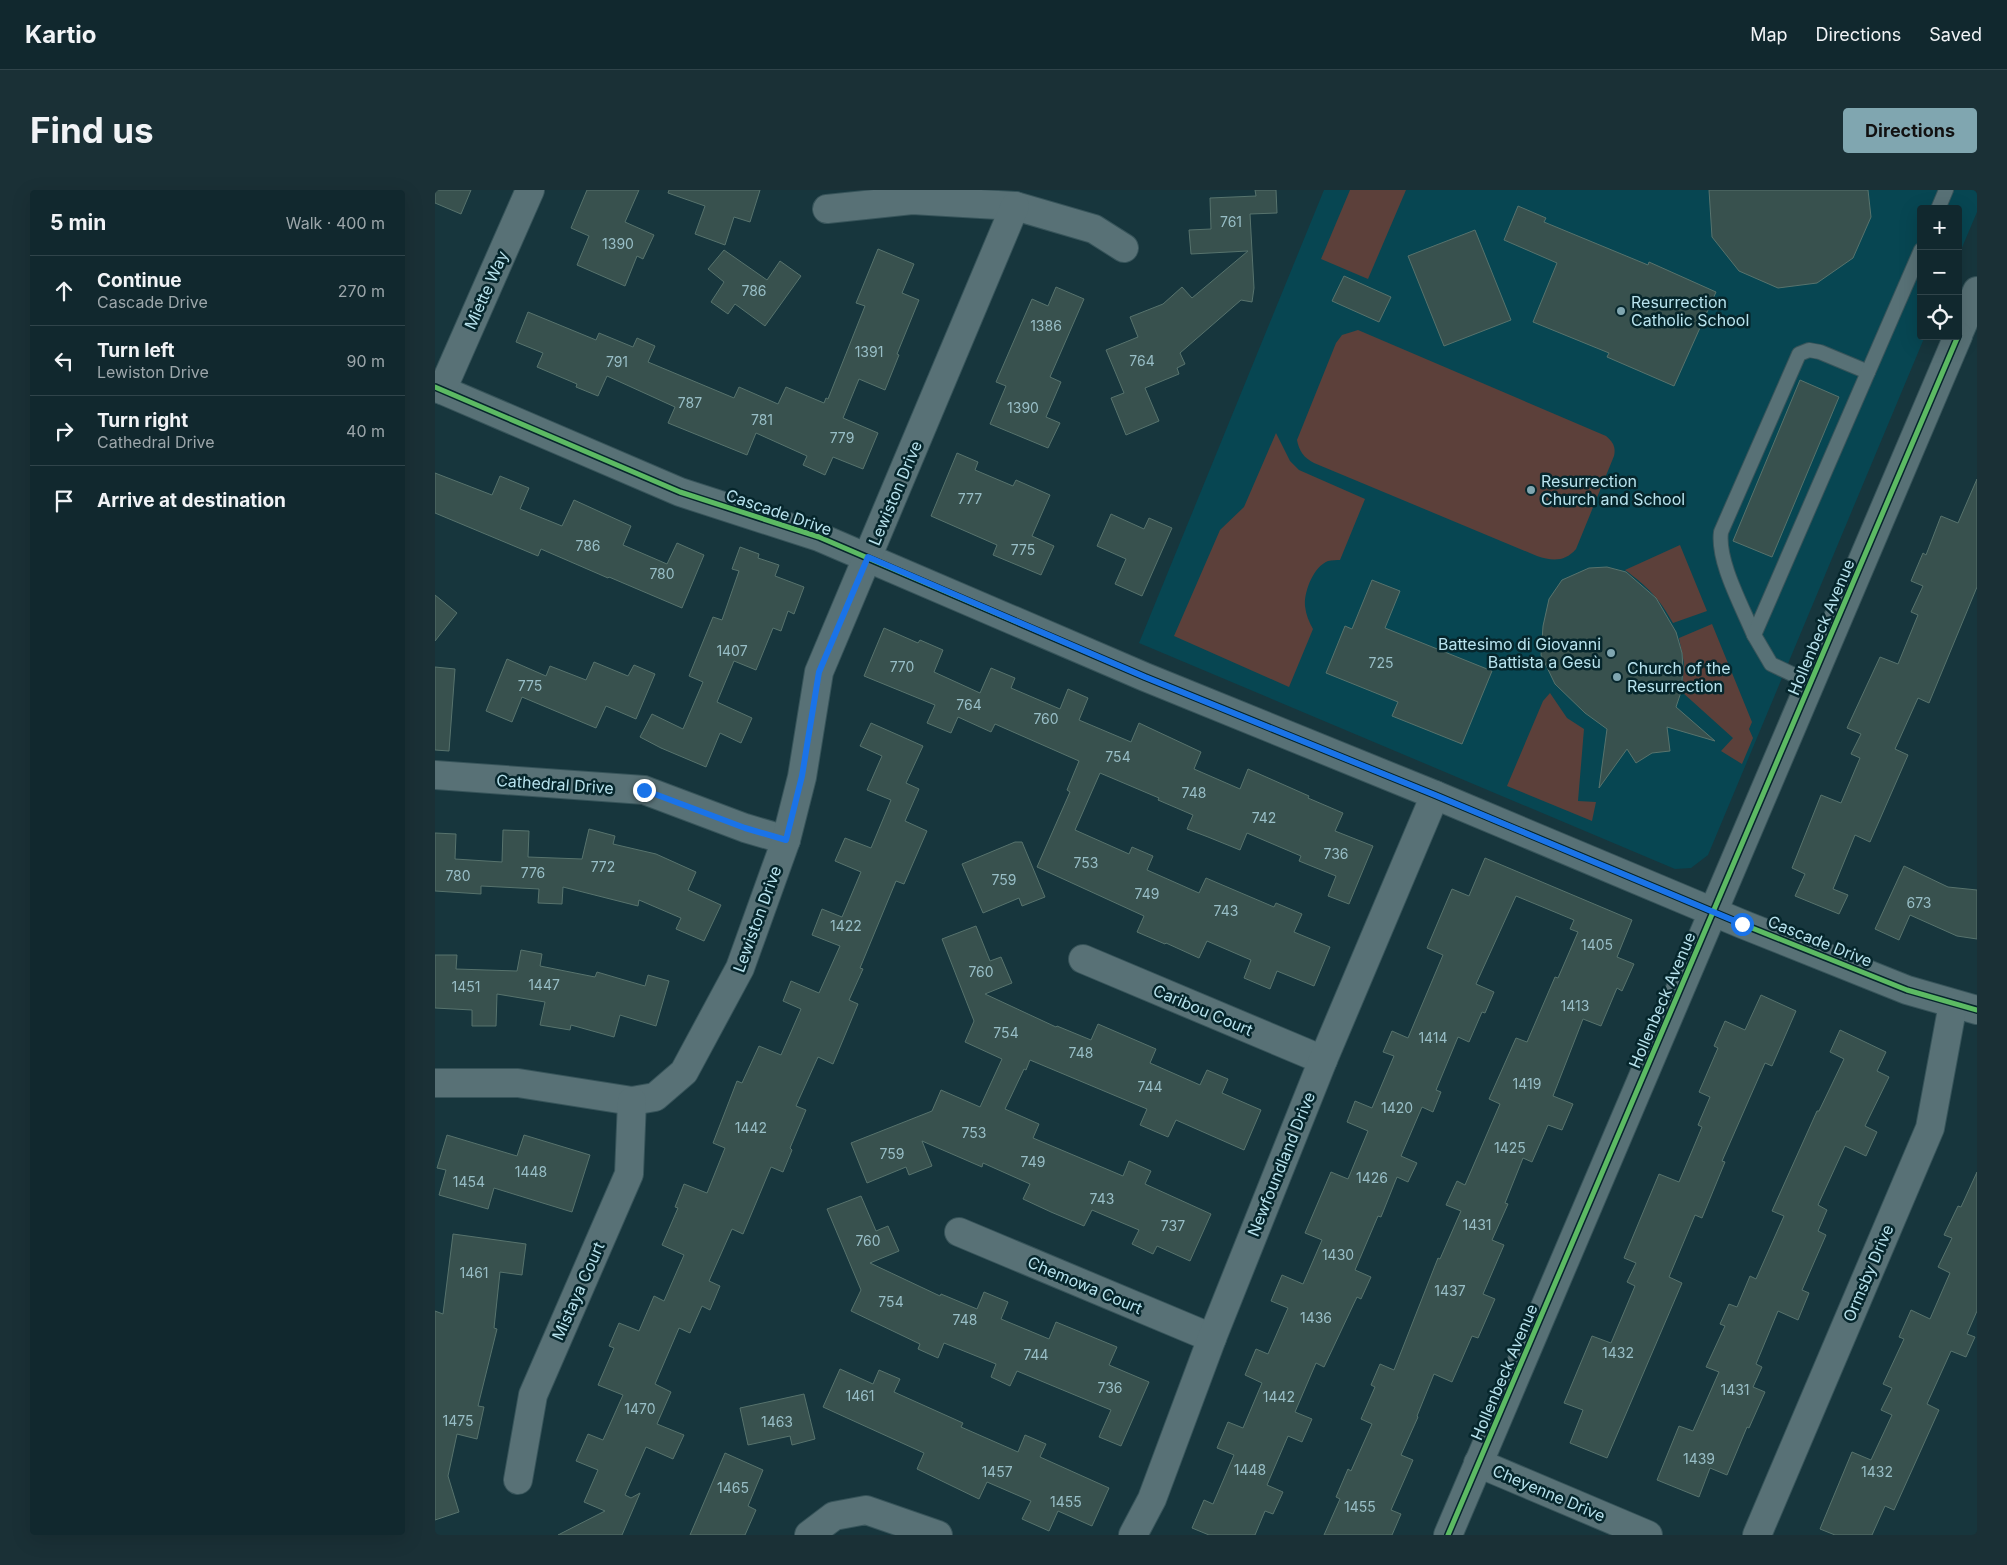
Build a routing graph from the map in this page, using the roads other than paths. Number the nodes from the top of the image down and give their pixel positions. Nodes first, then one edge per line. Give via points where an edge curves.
1 (530, 190) edge
2 (1946, 190) edge
3 (1940, 205) edge
4 (1015, 206) junction
5 (827, 209) dead end
6 (1124, 248) dead end
7 (1917, 259) edge
8 (1977, 291) edge
9 (1962, 327) edge
10 (1956, 340) edge
11 (1868, 372) junction
12 (439, 388) edge
13 (868, 557) junction
14 (1754, 635) junction
15 (1811, 683) junction
16 (435, 775) edge
17 (1435, 795) junction
18 (786, 840) junction
19 (1713, 912) junction
20 (1083, 960) dead end
21 (1965, 1007) edge
22 (1323, 1060) junction
23 (435, 1083) edge
24 (632, 1101) junction
25 (959, 1232) dead end
26 (1211, 1338) junction
27 (1478, 1464) junction
28 (518, 1480) dead end
29 (809, 1535) edge
30 (939, 1535) edge
31 (1133, 1535) edge
32 (1448, 1535) edge
33 (1648, 1535) edge
34 (1757, 1535) edge

1 - 12 street, Miette Way
2 - 3 lane
4 - 5 street via 912,200
4 - 6 street via 1094,229
4 - 13 street, Lewiston Drive
7 - 11 lane
8 - 9 street, Hollenbeck Avenue
10 - 15 street, Hollenbeck Avenue
11 - 14 lane
11 - 14 lane via 1820,352 1809,350 1799,354 1721,532 1719,544 1723,559
12 - 13 street, Cascade Drive via 680,492 819,537
13 - 17 street, Cascade Drive via 1145,677
13 - 18 street, Lewiston Drive via 819,672 802,776
14 - 15 lane via 1771,664
15 - 19 street, Hollenbeck Avenue
16 - 18 street, Cathedral Drive via 644,790
17 - 19 street, Cascade Drive
17 - 22 street, Newfoundland Drive
18 - 24 street, Lewiston Drive via 740,968 684,1072 655,1097
19 - 21 street, Cascade Drive via 1907,990
19 - 27 street, Hollenbeck Avenue
20 - 22 street, Caribou Court
21 - 34 street, Ormsby Drive via 1930,1128
22 - 26 street, Newfoundland Drive
23 - 24 street, Lewiston Drive via 517,1082
24 - 28 street, Mistaya Court via 629,1174 533,1394
25 - 26 street, Chemowa Court
26 - 31 street, Newfoundland Drive via 1152,1499
27 - 32 street, Hollenbeck Avenue
27 - 33 street, Cheyenne Drive
29 - 30 street via 834,1516 866,1510

